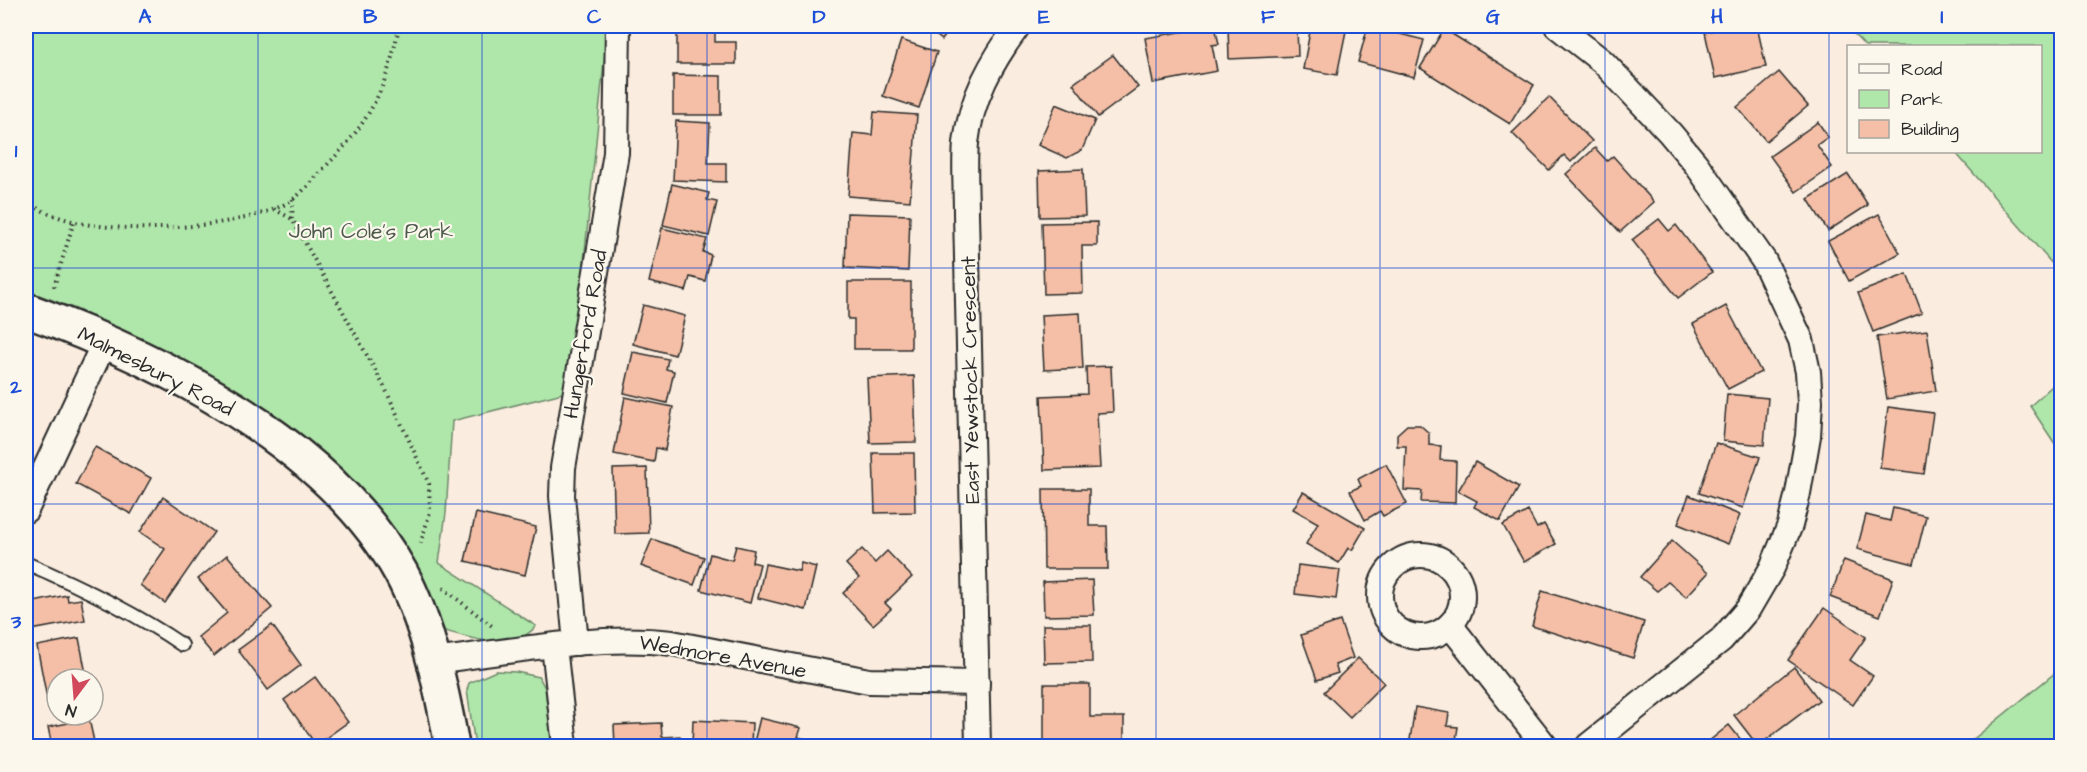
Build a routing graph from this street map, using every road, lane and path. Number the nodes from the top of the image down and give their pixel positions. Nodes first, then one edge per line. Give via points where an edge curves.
1 (399, 26) edge
2 (618, 26) edge
3 (1018, 26) edge
4 (1572, 30) edge
5 (293, 199) junction
6 (26, 203) edge
7 (274, 209) junction
8 (292, 219) junction
9 (74, 221) junction
10 (39, 301) edge
11 (105, 341) junction
12 (26, 510) edge
13 (419, 548) dead end
14 (26, 563) edge
15 (1450, 625) dead end
16 (182, 645) dead end
17 (565, 645) junction
18 (433, 661) junction
19 (977, 683) junction
20 (452, 747) edge
21 (565, 747) edge
22 (978, 747) edge
23 (1545, 747) edge
24 (1588, 747) edge

1 - 5 path via 388,73 362,125
2 - 17 street, Hungerford Road via 616,153 563,468
3 - 19 street, East Yewstock Crescent via 984,78 966,143
4 - 24 street via 1696,164 1764,261 1801,340 1810,402 1808,436 1790,525 1772,568 1748,609 1722,639
5 - 7 path
5 - 8 path
6 - 9 path
7 - 8 path
7 - 9 path via 180,227 137,229
8 - 13 path via 386,388 429,484 430,512
9 - 10 path
10 - 11 main road, Malmesbury Road
11 - 12 street
11 - 18 main road, Malmesbury Road via 249,418 324,478 360,514 402,575
14 - 16 lane via 152,624
15 - 23 street
17 - 18 street, Wedmore Avenue
17 - 19 street, Wedmore Avenue via 652,640 869,681
17 - 21 street
18 - 20 main road, Malmesbury Road
19 - 22 street, East Yewstock Crescent

